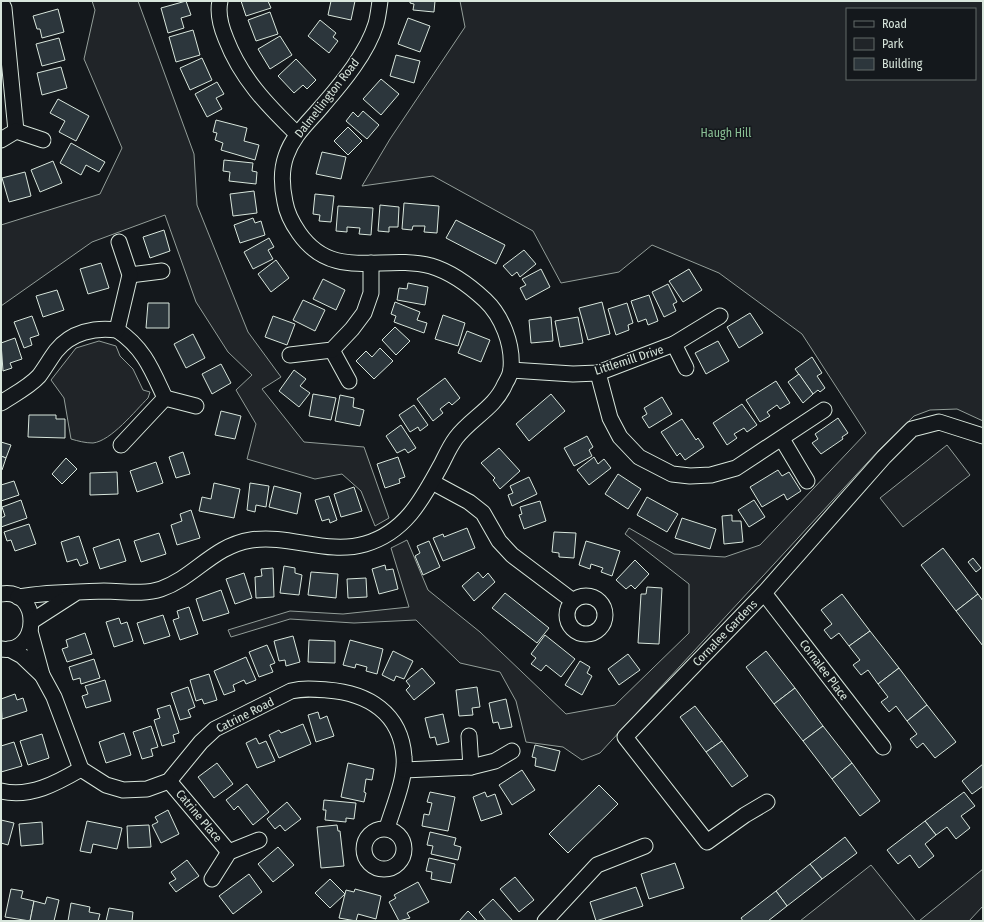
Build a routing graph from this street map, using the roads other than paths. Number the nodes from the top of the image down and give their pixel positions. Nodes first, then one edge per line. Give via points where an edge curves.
1 (220, 1) edge
2 (380, 1) edge
3 (1, 2) edge
4 (16, 130) junction
5 (297, 134) junction
6 (1, 140) edge
7 (43, 140) dead end
8 (119, 242) dead end
9 (371, 263) junction
10 (162, 271) dead end
11 (130, 275) junction
12 (720, 316) dead end
13 (117, 330) junction
14 (674, 344) junction
15 (332, 350) junction
16 (290, 356) dead end
17 (686, 368) dead end
18 (511, 370) junction
19 (598, 373) junction
20 (349, 381) dead end
21 (165, 398) junction
22 (1, 403) edge
23 (196, 406) dead end
24 (824, 410) dead end
25 (983, 436) edge
26 (782, 439) junction
27 (121, 445) dead end
28 (807, 481) dead end
29 (432, 482) junction
30 (1, 582) edge
31 (75, 593) junction
32 (764, 593) junction
33 (10, 595) edge
34 (573, 602) dead end
35 (31, 626) junction
36 (5, 649) edge
37 (42, 674) junction
38 (469, 736) dead end
39 (883, 747) dead end
40 (512, 751) dead end
41 (471, 767) junction
42 (81, 769) junction
43 (404, 770) junction
44 (169, 781) junction
45 (1, 791) edge
46 (767, 802) dead end
47 (387, 828) dead end
48 (259, 840) dead end
49 (645, 846) dead end
50 (229, 852) junction
51 (212, 879) dead end
52 (545, 921) edge

1 - 5 street via 218,10 222,29 232,56 248,82
2 - 5 street, Dalmellington Road via 376,24 366,46 323,105
3 - 4 street via 4,8
4 - 6 street
4 - 7 street
5 - 9 street, Dalmellington Road via 285,158 283,183 285,205 291,222 315,251 328,259 342,264
8 - 11 street
9 - 15 street via 371,293 364,313
9 - 18 street, Dalmellington Road via 409,262 451,274 497,313 508,343
10 - 11 street
11 - 13 street
12 - 14 street, Littlemill Drive
13 - 21 street via 131,339 142,352
13 - 22 street via 101,328 70,338 58,349 39,376
14 - 17 street, Littlemill Drive
14 - 19 street, Littlemill Drive
15 - 16 street
15 - 20 street
18 - 19 street, Littlemill Drive
18 - 29 street, Dalmellington Road via 500,397 456,438
19 - 26 street via 610,418 620,438 639,457 672,474 711,475 736,468
21 - 23 street
21 - 27 street
24 - 26 street
25 - 32 street, Cornalee Gardens via 939,422 912,429 884,457
26 - 28 street
29 - 31 street, Dalmellington Road via 417,508 407,518 387,534 365,544 336,549 281,539 247,540 228,546 174,584 158,590
29 - 34 street via 469,502 483,513 499,541 512,555
30 - 33 street
31 - 33 street, Dalmellington Road
31 - 35 street, Dalmellington Road
32 - 39 street, Cornalee Place
32 - 46 street, Cornalee Gardens via 625,737 707,842
33 - 35 street via 29,609
35 - 36 street, Dalmellington Road via 26,638 15,648
35 - 37 street
36 - 37 street via 22,656
37 - 42 street via 54,697
38 - 41 street
40 - 41 street via 495,761
41 - 43 street
42 - 44 street via 106,785 123,790 146,789
42 - 45 street via 54,784 32,791
43 - 44 street, Catrine Road via 402,739 386,713 370,700 342,691 303,688 291,691 215,728
43 - 47 street, Catrine Road
44 - 50 street, Catrine Place
48 - 50 street, Catrine Place
49 - 52 street via 597,865
50 - 51 street, Catrine Place

